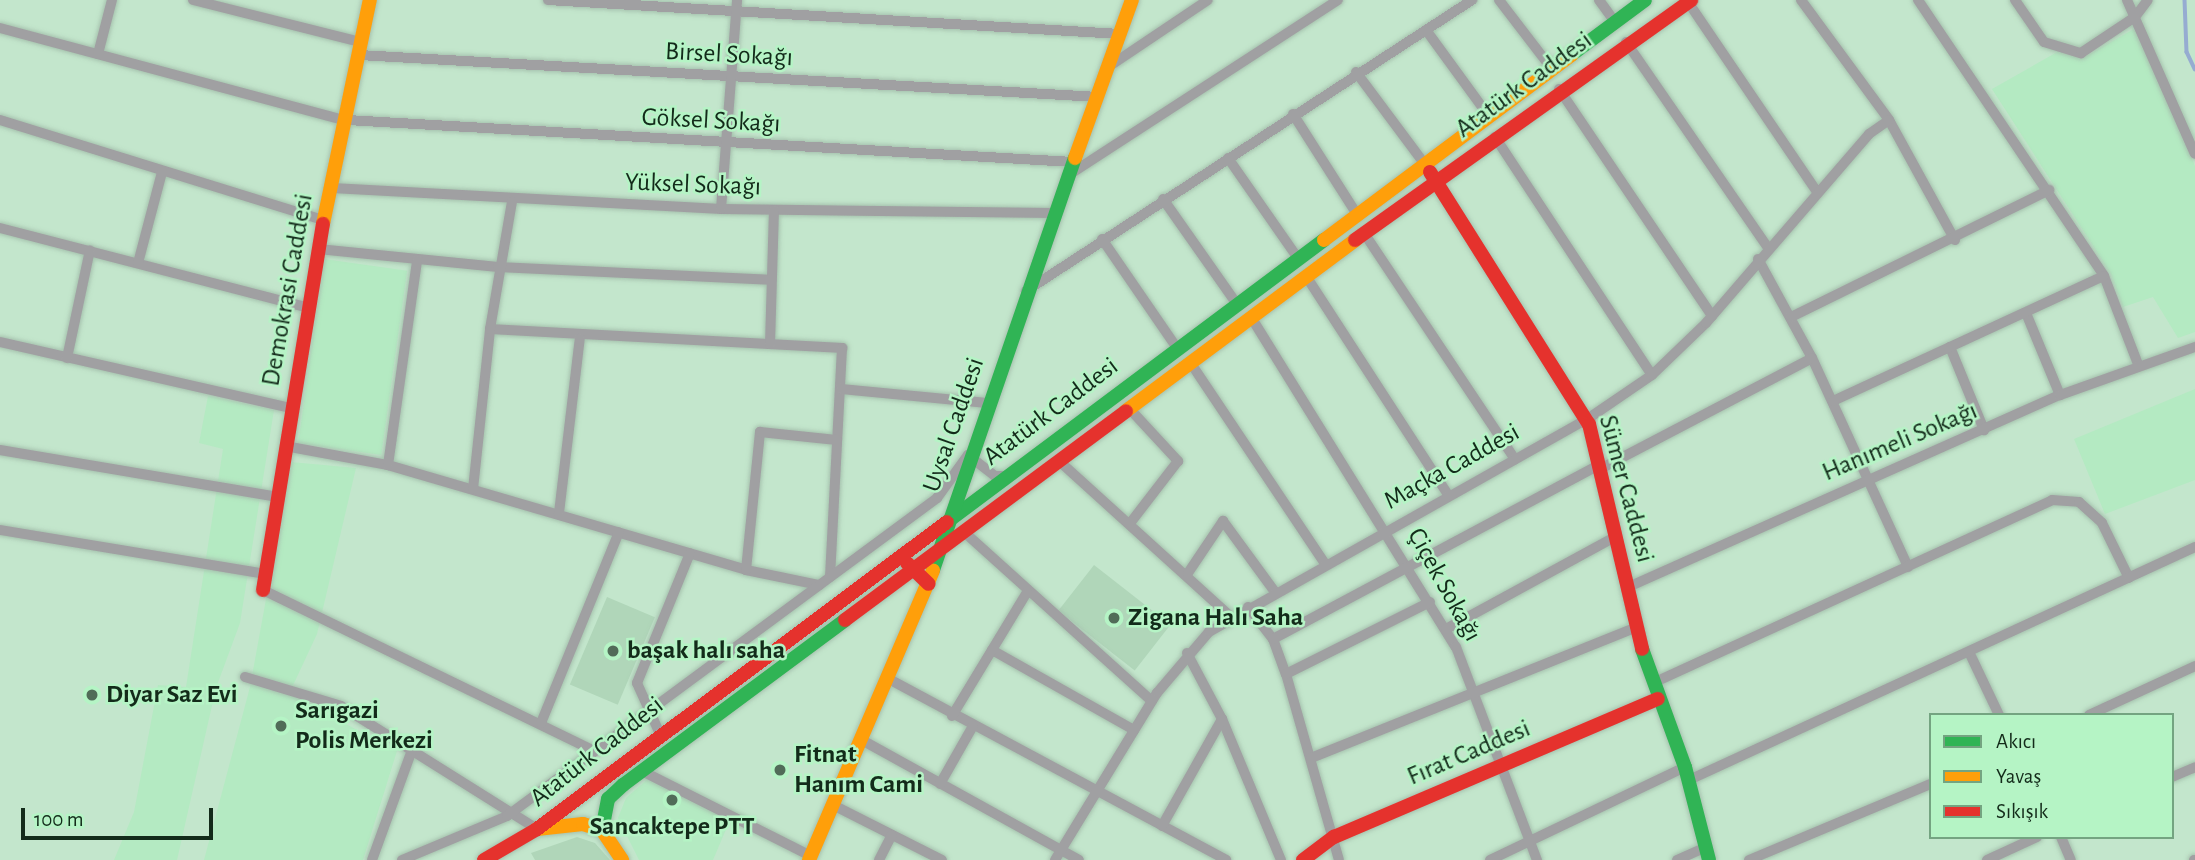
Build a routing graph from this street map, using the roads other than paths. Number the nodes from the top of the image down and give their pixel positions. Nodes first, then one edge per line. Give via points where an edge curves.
1 (112, 0) edge
2 (193, 0) edge
3 (370, 0) edge
4 (548, 0) edge
5 (1132, 0) edge
6 (1208, 0) edge
7 (1338, 0) edge
8 (1472, 0) edge
9 (1499, 0) edge
10 (1599, 0) edge
11 (1645, 0) edge
12 (1801, 0) edge
13 (1918, 0) edge
14 (2015, 0) edge
15 (2127, 0) edge
16 (2148, 0) edge
17 (1690, 1) edge
18 (737, 6) edge
19 (2136, 17) junction
20 (1614, 21) junction
21 (0, 28) edge
22 (1426, 30) junction
23 (1121, 34) junction
24 (1626, 42) junction
25 (360, 49) junction
26 (98, 54) junction
27 (1108, 67) junction
28 (1552, 69) junction
29 (1356, 72) junction
30 (730, 78) junction
31 (1559, 89) junction
32 (1098, 97) junction
33 (1293, 114) junction
34 (1488, 115) junction
35 (0, 120) edge
36 (347, 120) junction
37 (1889, 120) junction
38 (1495, 136) junction
39 (726, 146) junction
40 (2195, 154) edge
41 (1228, 158) junction
42 (1073, 162) junction
43 (1423, 162) junction
44 (162, 172) junction
45 (1067, 176) junction
46 (1435, 180) junction
47 (332, 188) junction
48 (2049, 190) junction
49 (1817, 192) junction
50 (1163, 199) junction
51 (512, 202) junction
52 (721, 209) junction
53 (774, 210) junction
54 (1054, 213) junction
55 (1356, 213) junction
56 (324, 220) junction
57 (0, 228) edge
58 (1364, 233) junction
59 (1102, 239) junction
60 (1955, 240) junction
61 (1768, 248) junction
62 (318, 249) junction
63 (90, 250) junction
64 (1297, 257) junction
65 (1758, 259) junction
66 (416, 260) junction
67 (138, 263) junction
68 (498, 267) junction
69 (1306, 276) junction
70 (2104, 276) junction
71 (771, 280) junction
72 (1026, 291) junction
73 (1236, 303) junction
74 (310, 308) junction
75 (2026, 313) junction
76 (1712, 316) junction
77 (1251, 317) junction
78 (1791, 317) junction
79 (490, 329) junction
80 (580, 338) junction
81 (0, 342) edge
82 (770, 344) junction
83 (1950, 347) junction
84 (2195, 347) edge
85 (1177, 348) junction
86 (67, 358) junction
87 (1812, 358) junction
88 (1190, 362) junction
89 (2138, 364) junction
90 (1652, 375) junction
91 (841, 389) junction
92 (2060, 396) junction
93 (1833, 401) junction
94 (987, 403) junction
95 (1128, 407) junction
96 (291, 408) junction
97 (1587, 420) junction
98 (1984, 430) junction
99 (837, 440) junction
100 (285, 446) junction
101 (0, 450) edge
102 (968, 455) junction
103 (1514, 458) junction
104 (1058, 460) junction
105 (388, 465) junction
106 (1599, 467) junction
107 (1008, 476) junction
108 (1868, 479) junction
109 (473, 489) junction
110 (1448, 495) junction
111 (278, 497) junction
112 (559, 513) junction
113 (949, 518) junction
114 (1131, 522) junction
115 (1387, 529) junction
116 (0, 530) edge
117 (964, 531) junction
118 (618, 532) junction
119 (1615, 537) junction
120 (2195, 547) edge
121 (941, 548) junction
122 (690, 553) junction
123 (892, 561) junction
124 (1325, 564) junction
125 (916, 567) junction
126 (1908, 568) junction
127 (1410, 569) junction
128 (746, 570) junction
129 (1188, 573) junction
130 (265, 574) junction
131 (830, 578) junction
132 (2129, 578) junction
133 (929, 584) junction
134 (819, 585) junction
135 (1626, 588) junction
136 (263, 590) joint
137 (1027, 592) junction
138 (1275, 592) junction
139 (1430, 602) junction
140 (1248, 607) junction
141 (1231, 617) junction
142 (1635, 628) junction
143 (1446, 629) junction
144 (1273, 639) junction
145 (992, 650) junction
146 (1187, 653) junction
147 (1970, 654) junction
148 (2195, 666) edge
149 (1286, 674) junction
150 (244, 677) dead end
151 (887, 678) junction
152 (1653, 683) junction
153 (1474, 692) junction
154 (1658, 699) junction
155 (1152, 701) junction
156 (652, 707) junction
157 (1998, 713) edge
158 (2093, 713) edge
159 (952, 716) junction
160 (1223, 719) junction
161 (541, 723) junction
162 (973, 726) junction
163 (1134, 730) junction
164 (660, 734) junction
165 (860, 739) junction
166 (412, 750) junction
167 (594, 751) junction
168 (1311, 758) junction
169 (1501, 766) junction
170 (2195, 767) edge
171 (642, 771) junction
172 (1687, 773) junction
173 (2174, 776) edge
174 (940, 784) junction
175 (1929, 786) edge
176 (1097, 791) junction
177 (833, 805) junction
178 (508, 816) junction
179 (1162, 826) junction
180 (537, 829) junction
181 (602, 830) junction
182 (892, 835) junction
183 (1334, 837) junction
184 (2033, 839) edge
185 (2062, 839) edge
186 (1530, 843) junction
187 (1708, 853) edge
188 (1058, 855) edge
189 (810, 858) edge
190 (372, 860) edge
191 (402, 860) edge
192 (484, 860) edge
193 (622, 860) edge
194 (879, 860) edge
195 (942, 860) edge
196 (1079, 860) edge
197 (1226, 860) edge
198 (1281, 860) edge
199 (1303, 860) edge
200 (1339, 860) edge
201 (1490, 860) edge
202 (1537, 860) edge
203 (1677, 860) edge
204 (1749, 860) edge
205 (1987, 860) edge
206 (2071, 860) edge

1 - 26 street
2 - 25 street, Birsel Sokağı
3 - 25 main road, Demokrasi Caddesi
4 - 18 street
5 - 23 main road, Uysal Caddesi
6 - 27 street
7 - 45 street
8 - 22 street
9 - 28 street
10 - 20 street
11 - 20 main road, Atatürk Caddesi
12 - 37 street
13 - 48 street
14 - 19 street via 2044,41 2081,53
15 - 19 street
16 - 19 street
17 - 24 main road, Atatürk Caddesi
17 - 49 street
18 - 23 street
18 - 30 street
19 - 40 street
20 - 28 main road, Atatürk Caddesi
21 - 26 street, Göksel Sokağı
22 - 29 street
22 - 34 street
23 - 27 main road, Uysal Caddesi
24 - 31 main road, Atatürk Caddesi
24 - 61 street
25 - 30 street, Birsel Sokağı
25 - 36 main road, Demokrasi Caddesi
26 - 36 street, Göksel Sokağı
27 - 32 main road, Uysal Caddesi
28 - 34 main road, Atatürk Caddesi
29 - 33 street
29 - 43 street
30 - 32 street, Birsel Sokağı
30 - 39 street
31 - 38 main road, Atatürk Caddesi
31 - 76 street
32 - 42 main road, Uysal Caddesi
33 - 41 street
33 - 55 street
34 - 43 main road, Atatürk Caddesi
35 - 44 street
36 - 39 street, Göksel Sokağı
36 - 47 main road, Demokrasi Caddesi
37 - 49 street, Maçka Caddesi
37 - 60 street
38 - 46 main road, Atatürk Caddesi
38 - 90 street
39 - 42 street, Göksel Sokağı
39 - 52 street
41 - 50 street
41 - 64 street
42 - 45 main road, Uysal Caddesi
43 - 46 main road, Sümer Caddesi
43 - 55 main road, Atatürk Caddesi
44 - 56 street
44 - 67 street
45 - 54 main road, Uysal Caddesi
46 - 58 main road, Atatürk Caddesi
46 - 97 main road, Sümer Caddesi
47 - 51 street, Yüksel Sokağı
47 - 56 main road, Demokrasi Caddesi
48 - 60 street
48 - 70 street
49 - 61 street, Maçka Caddesi
50 - 59 street
50 - 73 street
51 - 52 street, Yüksel Sokağı
51 - 68 street
52 - 53 street, Yüksel Sokağı
53 - 54 street, Yüksel Sokağı
53 - 71 street
54 - 72 main road, Uysal Caddesi
55 - 64 main road, Atatürk Caddesi
56 - 62 main road, Demokrasi Caddesi
57 - 63 street
58 - 69 main road, Atatürk Caddesi
58 - 103 street
59 - 72 street
59 - 85 street
60 - 78 street
61 - 65 street, Maçka Caddesi
62 - 66 street
62 - 74 main road, Demokrasi Caddesi
63 - 67 street
63 - 86 street
64 - 73 main road, Atatürk Caddesi
65 - 76 street, Maçka Caddesi
65 - 78 street
66 - 68 street
66 - 105 street
67 - 74 street
68 - 71 street
68 - 79 street
69 - 77 main road, Atatürk Caddesi
69 - 110 street
70 - 75 street
70 - 89 street
71 - 82 street
72 - 94 main road, Uysal Caddesi
73 - 85 main road, Atatürk Caddesi
74 - 96 main road, Demokrasi Caddesi
75 - 83 street
75 - 92 street
76 - 90 street, Maçka Caddesi
77 - 88 main road, Atatürk Caddesi
77 - 115 street, Çiçek Sokağı
78 - 87 street
79 - 80 street
79 - 109 street
80 - 82 street
80 - 112 street
81 - 86 street
82 - 91 street via 842,348
83 - 93 street
83 - 98 street
84 - 89 street, Hanımeli Sokağı
85 - 107 main road, Atatürk Caddesi
86 - 96 street
87 - 93 street
87 - 106 street
88 - 95 main road, Atatürk Caddesi
88 - 124 street
89 - 92 street, Hanımeli Sokağı
90 - 97 street, Maçka Caddesi
91 - 94 street
91 - 99 street
92 - 98 street, Hanımeli Sokağı
93 - 108 street
94 - 102 main road, Uysal Caddesi
95 - 104 main road, Atatürk Caddesi
95 - 114 street via 1178,461
96 - 100 main road, Demokrasi Caddesi
97 - 103 street, Maçka Caddesi
97 - 106 main road, Sümer Caddesi
98 - 108 street, Hanımeli Sokağı
99 - 128 street via 760,432
99 - 131 street
100 - 105 street
100 - 111 main road, Demokrasi Caddesi
101 - 111 street
102 - 107 street via 995,476
102 - 113 main road, Uysal Caddesi
102 - 131 street via 937,498
103 - 110 street, Maçka Caddesi
104 - 114 street
104 - 117 main road, Atatürk Caddesi
105 - 109 street
106 - 119 main road, Sümer Caddesi
106 - 127 street
107 - 113 main road, Atatürk Caddesi
108 - 126 street
108 - 135 street, Hanımeli Sokağı
109 - 112 street
110 - 115 street, Maçka Caddesi
111 - 130 main road, Demokrasi Caddesi
112 - 118 street
113 - 121 main road, Uysal Caddesi
113 - 123 main road, Atatürk Caddesi
114 - 129 street
115 - 124 street, Maçka Caddesi
115 - 127 street, Çiçek Sokağı
116 - 130 street
117 - 121 main road, Atatürk Caddesi
117 - 137 street
118 - 122 street
118 - 161 street
119 - 135 main road, Sümer Caddesi
119 - 143 street
120 - 132 street
121 - 125 main road, Atatürk Caddesi
121 - 133 main road, Uysal Caddesi
122 - 128 street
122 - 156 street via 637,683
123 - 125 main road
123 - 164 main road, Atatürk Caddesi
124 - 138 street, Maçka Caddesi
125 - 133 main road
125 - 171 main road, Atatürk Caddesi
126 - 132 street via 2052,500 2079,502 2102,523
126 - 152 street
127 - 139 street, Çiçek Sokağı
127 - 144 street
128 - 134 street
129 - 138 street via 1223,522
129 - 141 street
130 - 136 main road, Demokrasi Caddesi
131 - 134 street
132 - 147 street
133 - 151 main road, Uysal Caddesi
134 - 156 street
135 - 142 main road, Sümer Caddesi
136 - 161 street
137 - 145 street
137 - 155 street
138 - 140 street, Maçka Caddesi
139 - 143 street, Çiçek Sokağı
139 - 149 street
140 - 141 street, Maçka Caddesi
140 - 144 street
141 - 146 street, Maçka Caddesi
142 - 152 main road, Sümer Caddesi
142 - 153 street
143 - 153 street, Çiçek Sokağı
144 - 149 street
145 - 159 street
145 - 163 street
146 - 155 street, Maçka Caddesi
146 - 160 street
147 - 157 street
147 - 172 street
148 - 158 street
149 - 168 street
150 - 166 street via 341,706
151 - 159 street
151 - 165 main road, Uysal Caddesi
152 - 154 main road, Sümer Caddesi
153 - 168 street
153 - 169 street, Çiçek Sokağı
154 - 169 main road, Fırat Caddesi
154 - 172 main road, Sümer Caddesi
155 - 163 street, Maçka Caddesi
156 - 164 street
156 - 167 street
159 - 162 street
160 - 179 street
160 - 198 street
161 - 167 street
162 - 174 street
162 - 176 street
163 - 176 street, Maçka Caddesi
164 - 180 main road, Atatürk Caddesi
165 - 174 street
165 - 177 main road, Uysal Caddesi
166 - 178 street
166 - 190 street
167 - 178 street
168 - 183 street
169 - 183 main road, Fırat Caddesi
169 - 186 street, Çiçek Sokağı
170 - 173 street
171 - 181 main road, Atatürk Caddesi via 608,799
171 - 189 street
172 - 186 street
172 - 187 main road, Sümer Caddesi
174 - 188 street
175 - 204 street
176 - 179 street
176 - 188 street, Maçka Caddesi
177 - 182 street
177 - 189 main road, Uysal Caddesi
178 - 180 street
178 - 191 street
179 - 197 street
180 - 181 main road via 583,824
180 - 192 main road, Atatürk Caddesi
181 - 193 main road
182 - 194 street
182 - 195 street
183 - 199 main road, Fırat Caddesi
183 - 200 street
184 - 205 street
185 - 206 street
186 - 201 street
186 - 202 street, Çiçek Sokağı
187 - 203 street
188 - 196 street

